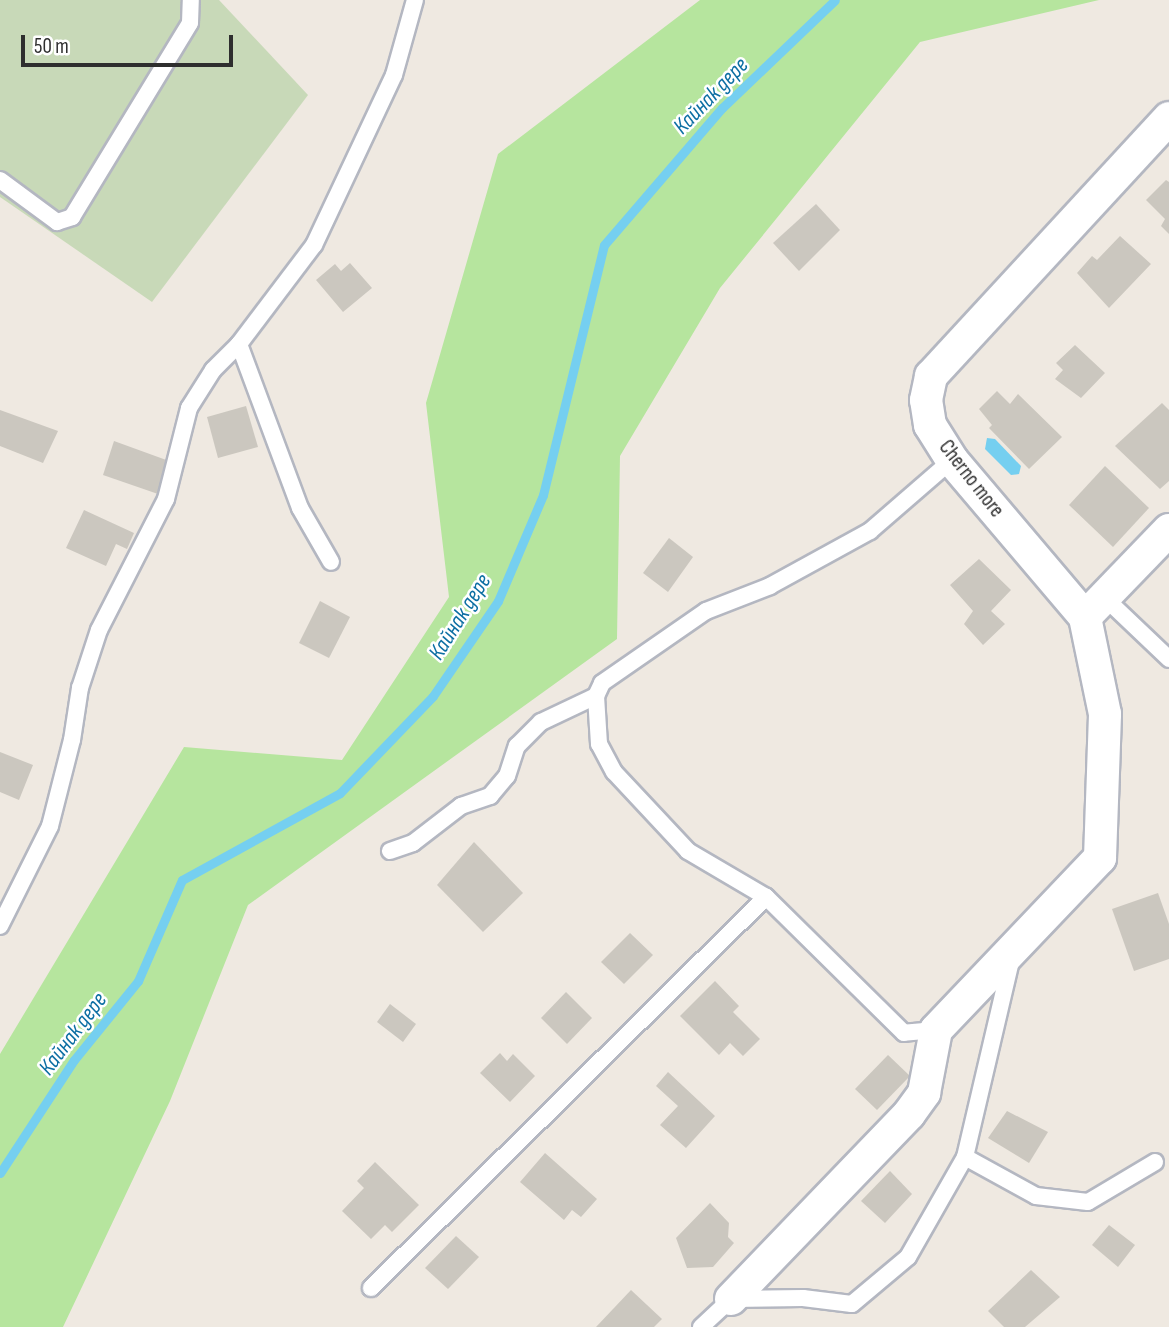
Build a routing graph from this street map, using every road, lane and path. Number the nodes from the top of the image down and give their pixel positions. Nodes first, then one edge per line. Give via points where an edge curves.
1 (191, 0) edge
2 (415, 0) edge
3 (1169, 118) edge
4 (0, 180) edge
5 (239, 344) junction
6 (952, 460) junction
7 (1169, 530) edge
8 (331, 562) dead end
9 (1095, 607) junction
10 (1169, 659) edge
11 (596, 696) junction
12 (390, 851) dead end
13 (766, 897) junction
14 (0, 926) edge
15 (1014, 948) junction
16 (936, 1030) junction
17 (965, 1157) junction
18 (1155, 1162) dead end
19 (371, 1288) dead end
20 (731, 1299) junction
21 (701, 1327) edge

1 - 4 lane via 190,23 72,217 57,222
2 - 5 lane via 394,75 314,245
3 - 6 street, Cherno more via 930,376 926,400 930,425
5 - 8 lane via 300,508
5 - 14 lane via 213,370 189,408 166,499 91,653 50,825
6 - 9 street, Cherno more
6 - 11 lane via 870,531 770,586 706,611 602,683
7 - 9 street
9 - 10 lane
9 - 15 street via 1105,714 1100,858
11 - 12 lane via 541,722 517,746 507,776 490,796 461,806 413,843
11 - 13 lane via 599,744 614,772 688,851
13 - 16 lane via 904,1033
13 - 19 lane
15 - 16 street
15 - 17 lane
16 - 20 street via 924,1093 909,1114
17 - 18 lane via 1036,1196 1088,1202
17 - 20 lane via 908,1257 852,1304 803,1298
20 - 21 lane

